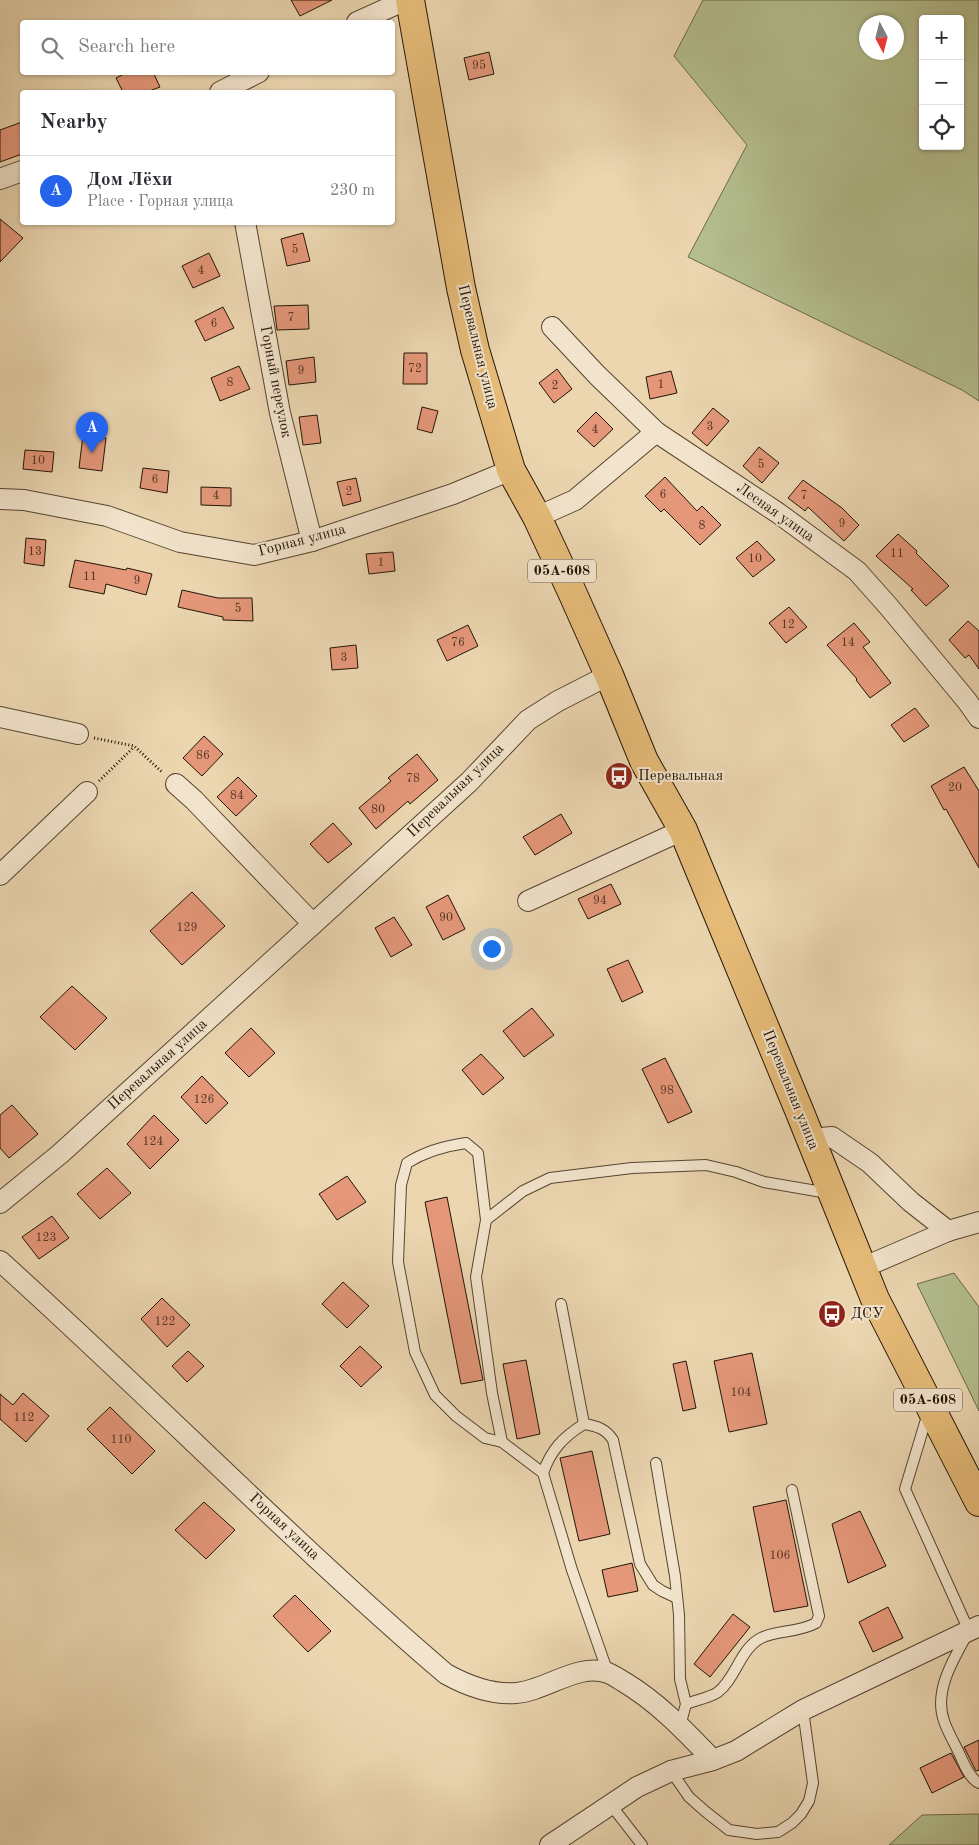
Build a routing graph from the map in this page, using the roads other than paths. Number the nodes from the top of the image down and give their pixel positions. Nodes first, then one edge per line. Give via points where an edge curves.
1 (406, 0) edge
2 (410, 0) edge
3 (361, 20) edge
4 (253, 75) edge
5 (224, 90) edge
6 (20, 172) edge
7 (0, 179) edge
8 (246, 225) edge
9 (552, 327) dead end
10 (656, 432) junction
11 (511, 470) junction
12 (0, 499) edge
13 (537, 517) junction
14 (312, 541) junction
15 (609, 674) junction
16 (0, 717) edge
17 (979, 718) edge
18 (78, 734) road end
19 (176, 784) road end
20 (87, 792) road end
21 (683, 830) junction
22 (0, 875) edge
23 (528, 901) dead end
24 (314, 924) junction
25 (810, 1139) junction
26 (832, 1194) junction
27 (0, 1203) edge
28 (486, 1220) junction
29 (979, 1222) edge
30 (948, 1231) junction
31 (0, 1261) edge
32 (862, 1268) junction
33 (560, 1304) dead end
34 (930, 1405) junction
35 (584, 1424) junction
36 (502, 1442) junction
37 (656, 1463) dead end
38 (543, 1474) junction
39 (792, 1490) dead end
40 (979, 1502) edge
41 (677, 1598) junction
42 (974, 1629) edge
43 (608, 1673) junction
44 (686, 1704) junction
45 (803, 1710) junction
46 (680, 1726) junction
47 (713, 1760) junction
48 (670, 1771) junction
49 (979, 1783) edge
50 (611, 1806) junction
51 (550, 1845) edge
52 (642, 1845) edge

1 - 3 street
2 - 11 highway, Перевальная улица / 05А-608 via 461,288 475,350
4 - 5 street
6 - 7 street
8 - 14 street, Горный переулок via 280,412
9 - 10 street, Лесная улица via 597,376
10 - 13 street via 575,500
10 - 17 street, Лесная улица via 778,513 857,571
11 - 13 highway, Перевальная улица / 05А-608
11 - 14 street, Горная улица via 453,494
12 - 14 street, Горная улица via 24,500 107,516 180,542 254,555
13 - 15 highway, Перевальная улица / 05А-608
15 - 21 highway, Перевальная улица / 05А-608 via 644,761
15 - 24 street, Перевальная улица via 528,720 469,782
16 - 18 street
19 - 24 street
20 - 22 street
21 - 23 street
21 - 25 highway, Перевальная улица / 05А-608
24 - 27 street, Перевальная улица via 60,1154
25 - 26 highway, Перевальная улица / 05А-608
25 - 30 street via 832,1137 870,1163
26 - 28 lane via 764,1182 706,1165 632,1168 550,1178 523,1191
26 - 32 highway, Перевальная улица / 05А-608
28 - 36 lane via 476,1277
28 - 36 lane via 478,1153 466,1143 423,1153 407,1163 401,1185 398,1262 415,1352 435,1395 485,1438
29 - 30 street
30 - 32 street
31 - 43 street, Горная улица via 311,1553 446,1674 487,1690 515,1694 582,1672
32 - 34 highway, Перевальная улица / 05А-608
33 - 35 lane
34 - 40 highway, Перевальная улица / 05А-608
34 - 42 lane via 905,1489
35 - 38 lane via 554,1450
35 - 41 lane via 608,1433 613,1440 640,1564 654,1585
36 - 38 lane
37 - 41 lane
38 - 43 lane
39 - 44 lane via 819,1616 816,1623 801,1630 760,1638 718,1692
41 - 44 lane via 680,1679
42 - 45 street
42 - 49 lane via 953,1660 942,1689 941,1705 943,1720 964,1764 974,1781
43 - 46 street via 654,1702
44 - 46 lane
45 - 47 street via 736,1751
45 - 48 lane via 813,1783 809,1801 801,1814 778,1832 757,1834 729,1830 689,1796
46 - 47 street
47 - 48 street
48 - 50 street via 637,1787
50 - 51 street
50 - 52 lane

